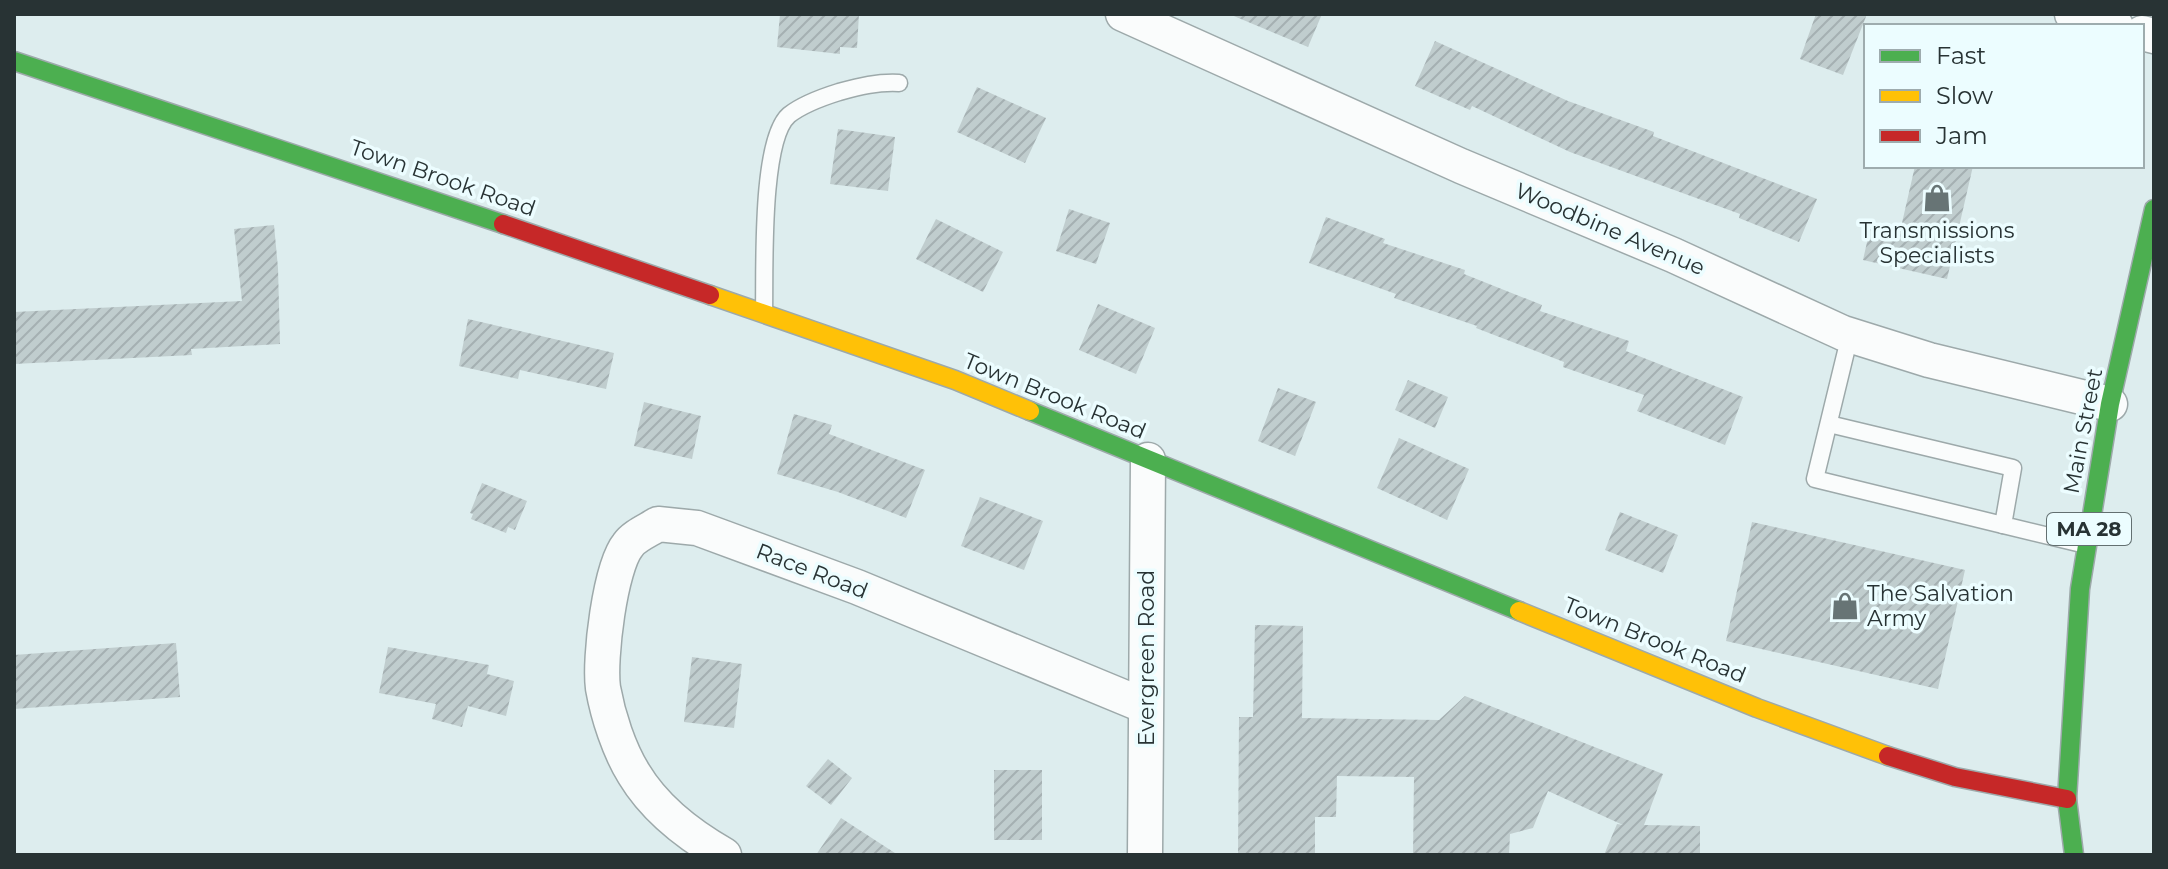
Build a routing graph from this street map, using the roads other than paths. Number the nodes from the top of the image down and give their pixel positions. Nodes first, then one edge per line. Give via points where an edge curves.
1 (1123, 14) edge
2 (2072, 14) edge
3 (2109, 24) edge
4 (14, 61) edge
5 (899, 83) dead end
6 (2154, 209) edge
7 (763, 314) junction
8 (1850, 335) junction
9 (2110, 404) junction
10 (1829, 424) junction
11 (1148, 460) junction
12 (2003, 525) junction
13 (2087, 546) junction
14 (1145, 706) junction
15 (2067, 799) junction
16 (724, 855) edge
17 (1145, 855) edge
18 (2074, 855) edge

1 - 8 street, Woodbine Avenue
2 - 3 street
4 - 7 main road, Town Brook Road
5 - 7 lane via 875,82 819,98 788,116 769,165
6 - 9 main road, Main Street / MA 28
7 - 11 main road, Town Brook Road via 955,380
8 - 9 street, Woodbine Avenue
8 - 10 lane
9 - 13 main road, Main Street / MA 28
10 - 12 lane via 2013,468
10 - 12 lane via 1815,479
11 - 14 street, Evergreen Road
11 - 15 main road, Town Brook Road via 1869,750 1955,777
12 - 13 lane
13 - 15 main road, Main Street / MA 28
14 - 16 street, Race Road via 857,587 697,528 658,524 628,544 613,583 603,686 633,774 664,812
14 - 17 street, Evergreen Road
15 - 18 main road, Main Street / MA 28

